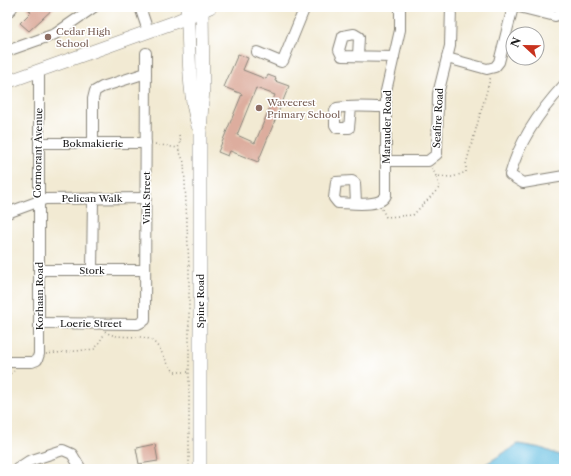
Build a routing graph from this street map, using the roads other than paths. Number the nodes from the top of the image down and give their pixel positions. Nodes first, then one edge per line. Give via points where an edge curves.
1 (94, 7) edge
2 (140, 7) edge
3 (305, 7) edge
4 (400, 7) edge
5 (451, 7) edge
6 (513, 7) edge
7 (519, 7) edge
8 (205, 8) edge
9 (187, 12) edge
10 (564, 12) edge
11 (148, 31) junction
12 (7, 51) edge
13 (257, 52) dead end
14 (146, 54) dead end
15 (358, 56) dead end
16 (394, 56) junction
17 (447, 58) junction
18 (39, 71) junction
19 (146, 73) junction
20 (7, 80) edge
21 (564, 86) edge
22 (351, 107) dead end
23 (386, 107) junction
24 (200, 133) junction
25 (39, 143) junction
26 (93, 143) junction
27 (146, 143) junction
28 (386, 161) junction
29 (564, 176) edge
30 (93, 198) junction
31 (146, 198) junction
32 (39, 202) junction
33 (356, 204) dead end
34 (7, 213) edge
35 (39, 270) junction
36 (92, 270) junction
37 (146, 270) junction
38 (143, 322) joint
39 (39, 323) junction
40 (7, 362) edge
41 (17, 469) edge
42 (81, 469) edge
43 (200, 469) edge

1 - 12 street via 55,34
2 - 11 street
3 - 13 street via 283,61
4 - 16 street, Marauder Road via 400,30
5 - 17 street, Seafire Road via 451,39
6 - 17 street via 498,64 494,68 487,69
7 - 10 street via 555,16
8 - 9 main road
8 - 24 main road, Spine Road
9 - 11 main road
9 - 24 main road, Spine Road via 190,84
11 - 18 main road
14 - 19 street, Vink Street
15 - 16 street
16 - 23 street, Marauder Road via 387,86
17 - 28 street, Seafire Road via 438,94 438,150 435,157 428,161
18 - 20 main road
18 - 25 street, Cormorant Avenue
19 - 26 street via 95,91
19 - 27 street, Vink Street
21 - 29 street via 544,107 515,155 510,175 522,183
22 - 23 street
23 - 28 street, Marauder Road
24 - 43 main road, Spine Road
25 - 26 street, Bokmakierie
25 - 32 street, Cormorant Avenue
26 - 27 street, Bokmakierie
27 - 31 street, Vink Street
28 - 33 street, Marauder Road via 386,193 381,202
30 - 31 street, Pelican Walk
30 - 32 street, Pelican Walk via 53,198
30 - 36 street
31 - 37 street, Vink Street
32 - 34 street, Cormorant Avenue
32 - 35 street, Korhaan Road
35 - 36 street, Stork
35 - 39 street, Korhaan Road
36 - 37 street, Stork
37 - 38 street, Vink Street
38 - 39 street, Loerie Street via 105,328
39 - 40 street, Korhaan Road via 39,354 36,360
41 - 42 street via 28,461 63,450 72,454

